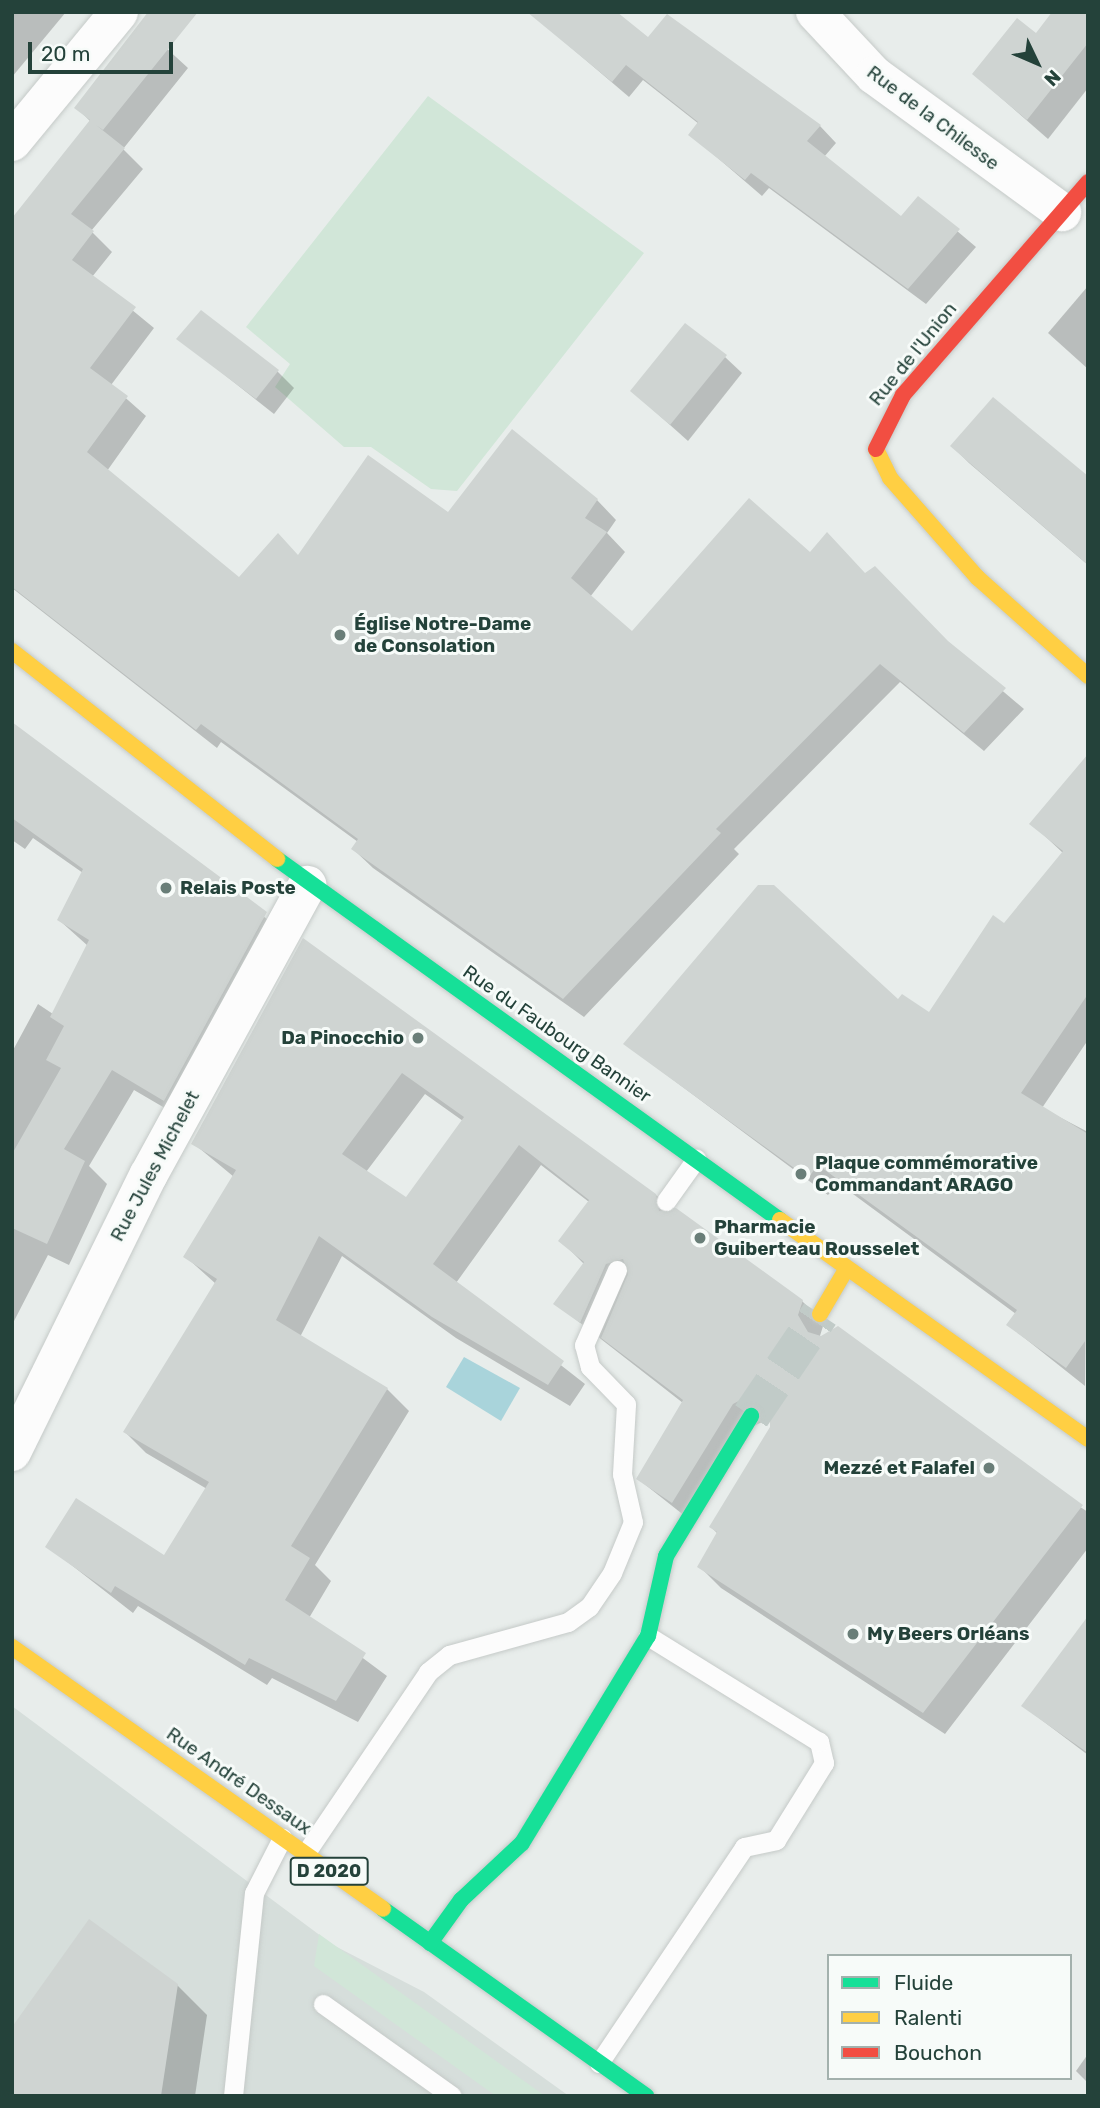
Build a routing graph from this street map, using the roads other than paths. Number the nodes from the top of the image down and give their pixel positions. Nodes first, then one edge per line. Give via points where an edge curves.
1 (119, 12) edge
2 (815, 12) edge
3 (12, 142) edge
4 (1088, 181) edge
5 (1062, 212) junction
6 (12, 651) edge
7 (1088, 676) edge
8 (307, 885) junction
9 (696, 1159) junction
10 (666, 1201) dead end
11 (847, 1268) junction
12 (617, 1270) dead end
13 (820, 1314) tunnel mouth
14 (751, 1416) tunnel mouth
15 (1088, 1439) edge
16 (12, 1452) edge
17 (648, 1636) junction
18 (12, 1647) edge
19 (282, 1838) junction
20 (305, 1854) junction
21 (430, 1943) junction
22 (323, 2004) dead end
23 (599, 2063) junction
24 (233, 2096) edge
25 (452, 2096) edge
26 (646, 2096) edge

1 - 3 street
2 - 5 street, Rue de la Chilesse via 874,75
4 - 5 main road, Rue de l'Union
5 - 7 main road, Rue de l'Union via 903,396 876,449 890,478 978,578
6 - 8 main road, Rue du Faubourg Bannier via 172,771
8 - 9 main road, Rue du Faubourg Bannier
8 - 16 street, Rue Jules Michelet via 148,1176
9 - 10 lane
9 - 11 main road, Rue du Faubourg Bannier
11 - 13 main road
11 - 15 main road, Rue du Faubourg Bannier
12 - 20 lane via 584,1345 590,1367 626,1404 622,1474 633,1522 612,1573 568,1622 469,1648 428,1672
14 - 17 main road via 666,1556
17 - 21 main road via 522,1843 461,1900
17 - 23 lane via 819,1742 824,1763 776,1840 744,1847
18 - 19 main road, Rue André Dessaux / D 2020
19 - 20 main road, Rue André Dessaux / D 2020
19 - 24 lane via 254,1893
20 - 21 main road, Rue André Dessaux / D 2020
21 - 23 main road, Rue André Dessaux / D 2020
22 - 25 lane
23 - 26 main road, Rue André Dessaux / D 2020

